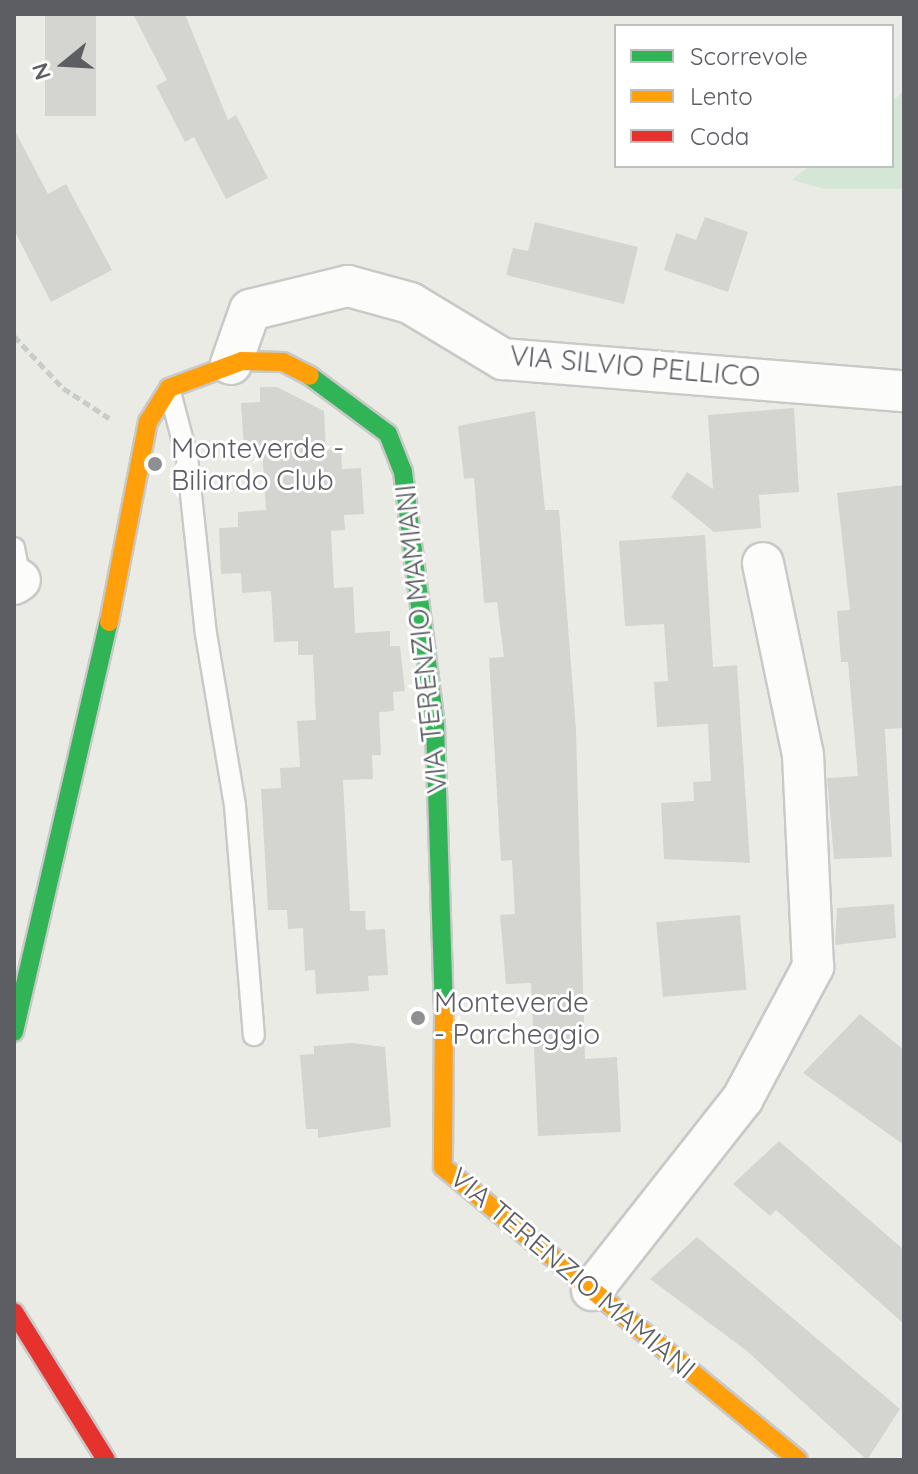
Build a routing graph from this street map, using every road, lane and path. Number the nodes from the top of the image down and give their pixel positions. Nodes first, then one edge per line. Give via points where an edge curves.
1 (14, 336) edge
2 (231, 364) junction
3 (63, 388) dead end
4 (169, 388) junction
5 (904, 391) edge
6 (763, 563) dead end
7 (45, 903) junction
8 (14, 931) edge
9 (14, 1032) edge
10 (254, 1035) dead end
11 (592, 1290) junction
12 (14, 1312) edge
13 (106, 1460) edge
14 (798, 1460) edge

1 - 3 path
2 - 4 street, VIA TERENZIO MAMIANI
2 - 5 street, VIA SILVIO PELLICO via 250,310 348,286 410,303 503,359
2 - 11 street, VIA TERENZIO MAMIANI via 283,362 339,391 388,434 413,531 435,726 445,924 443,1167
4 - 7 street via 148,422
4 - 10 lane via 187,457 206,634 235,806
6 - 11 street via 803,755 813,967 743,1098
7 - 8 street
7 - 9 street
11 - 14 street, VIA TERENZIO MAMIANI
12 - 13 street

